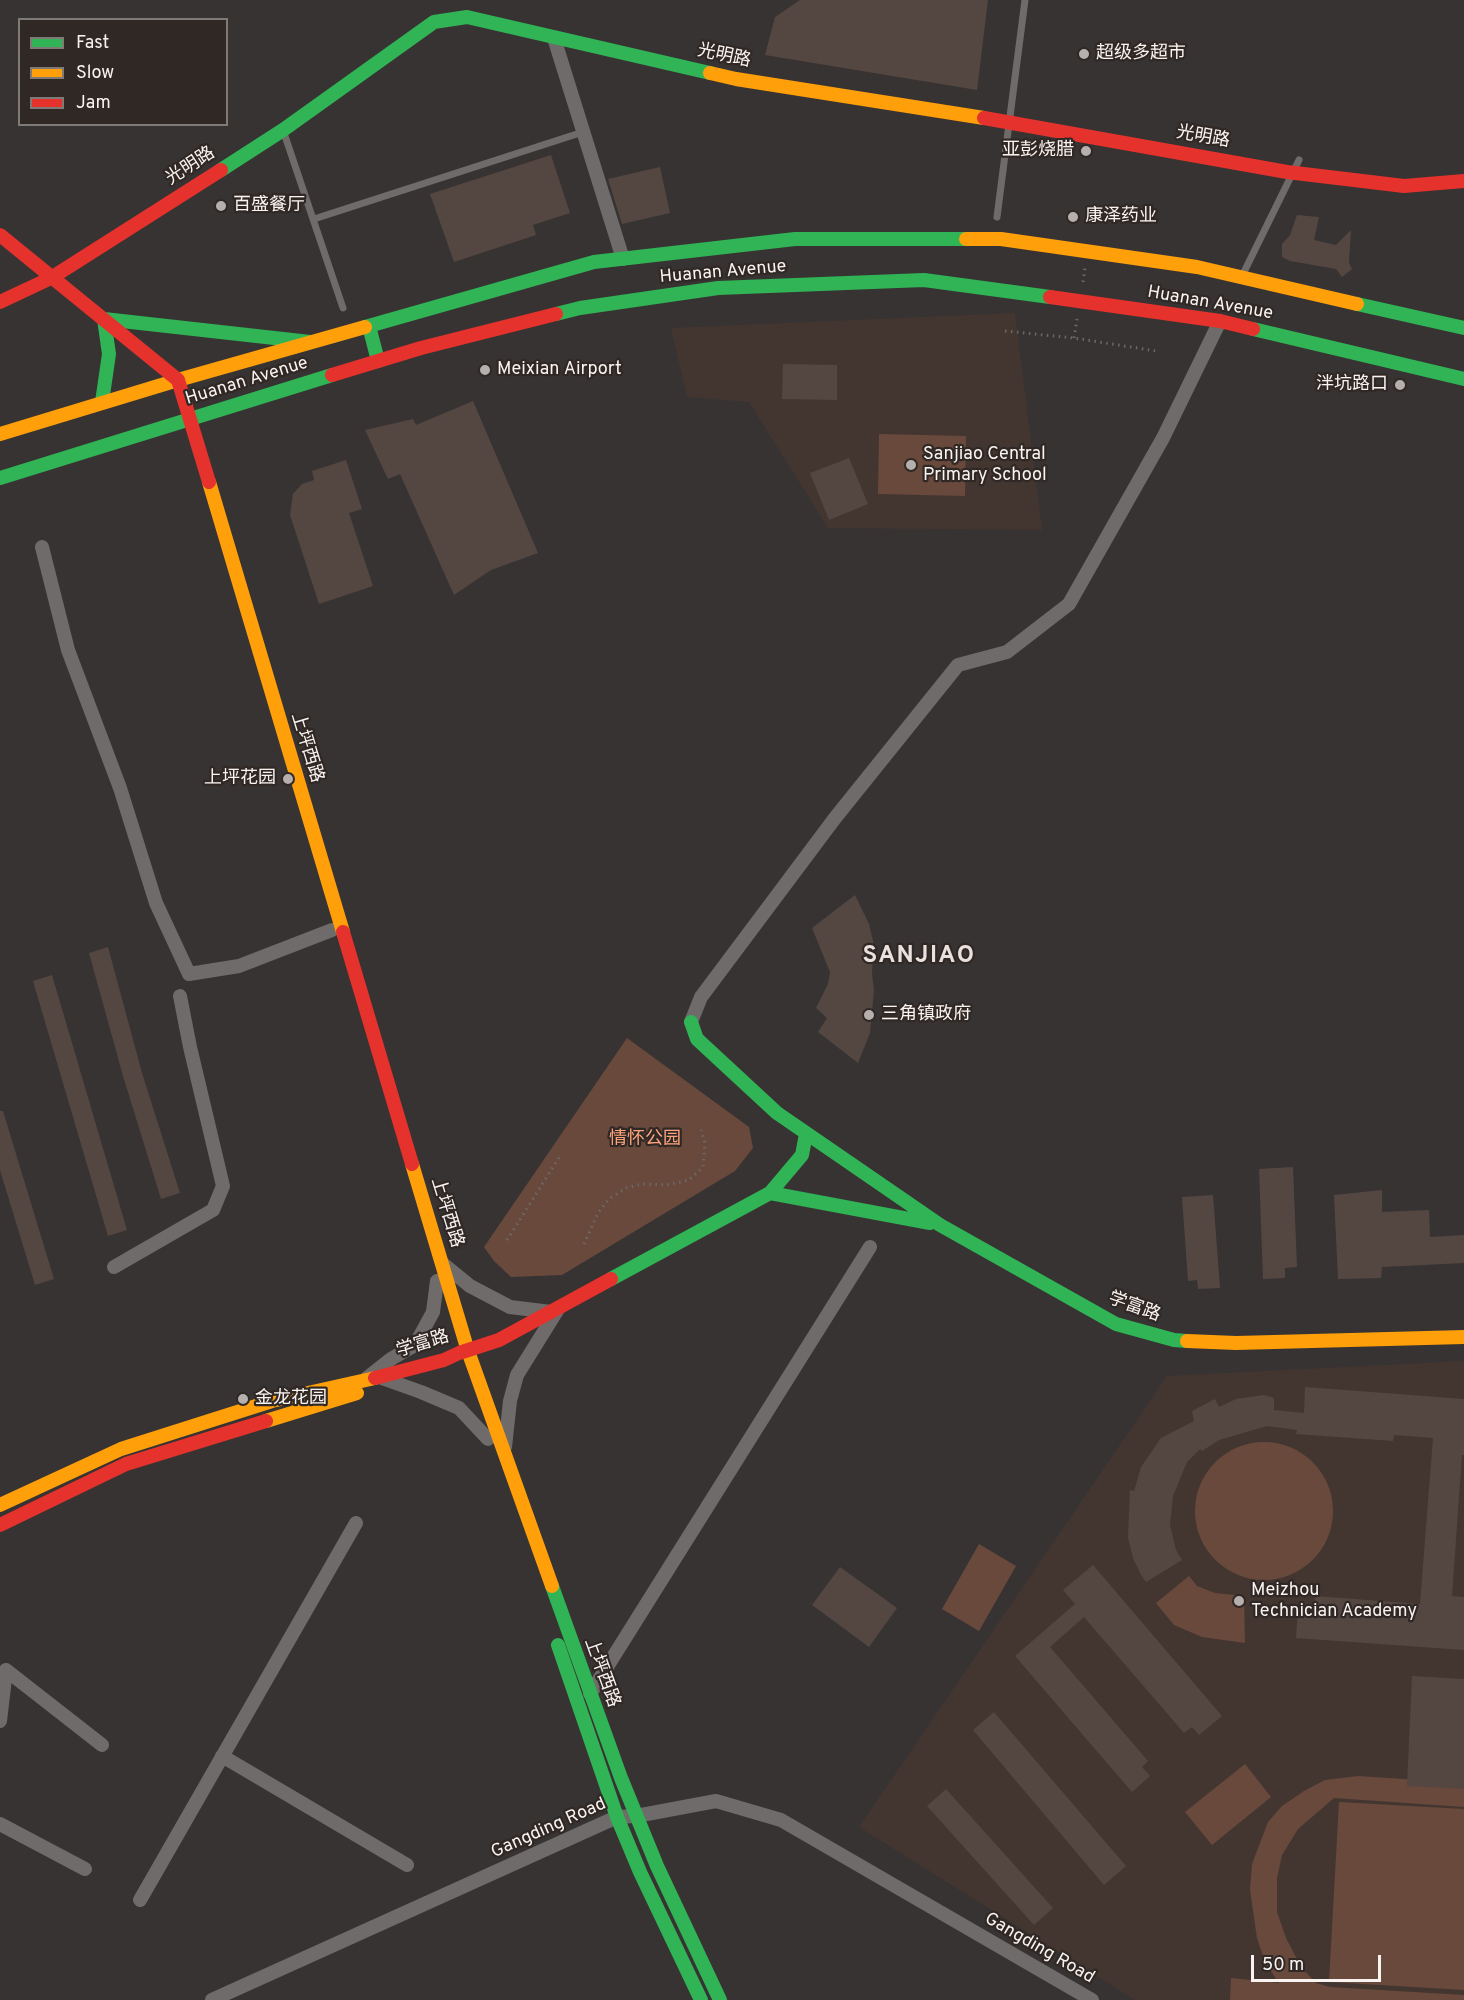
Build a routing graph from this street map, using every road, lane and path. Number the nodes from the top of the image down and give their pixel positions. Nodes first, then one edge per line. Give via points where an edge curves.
1 (1024, 0) edge
2 (554, 38) junction
3 (1009, 122) junction
4 (283, 130) junction
5 (583, 132) junction
6 (1299, 160) dead end
7 (1464, 181) edge
8 (997, 218) dead end
9 (314, 219) junction
10 (0, 235) edge
11 (623, 259) junction
12 (1242, 277) junction
13 (51, 278) junction
14 (0, 302) edge
15 (343, 308) dead end
16 (104, 319) junction
17 (1220, 321) junction
18 (369, 326) junction
19 (1464, 328) edge
20 (1005, 331) dead end
21 (314, 342) junction
22 (1156, 351) dead end
23 (378, 361) junction
24 (1464, 379) edge
25 (178, 380) junction
26 (102, 402) junction
27 (183, 420) junction
28 (0, 434) edge
29 (0, 478) edge
30 (42, 547) dead end
31 (332, 930) junction
32 (180, 996) dead end
33 (701, 1130) dead end
34 (806, 1134) junction
35 (560, 1156) dead end
36 (770, 1193) junction
37 (940, 1225) junction
38 (507, 1240) dead end
39 (584, 1244) dead end
40 (870, 1247) dead end
41 (442, 1264) junction
42 (114, 1268) dead end
43 (437, 1281) junction
44 (555, 1310) junction
45 (1464, 1337) edge
46 (465, 1357) junction
47 (372, 1378) junction
48 (488, 1439) junction
49 (504, 1452) junction
50 (0, 1505) edge
51 (356, 1523) dead end
52 (0, 1525) edge
53 (590, 1694) junction
54 (0, 1721) edge
55 (102, 1745) dead end
56 (222, 1756) junction
57 (636, 1816) junction
58 (616, 1817) junction
59 (0, 1824) edge
60 (407, 1865) dead end
61 (85, 1869) dead end
62 (140, 1900) dead end
63 (212, 2000) edge
64 (701, 2000) edge
65 (720, 2000) edge
66 (1092, 2000) edge

1 - 3 lane
2 - 3 street, 光明路 via 736,79
2 - 4 street, 光明路 via 467,17 434,22
2 - 5 street
3 - 7 street, 光明路 via 1287,172 1404,186
3 - 8 lane
4 - 9 lane
4 - 13 street, 光明路
5 - 9 lane
5 - 11 street
6 - 12 lane
9 - 15 lane
10 - 13 street
11 - 12 street, Huanan Avenue via 795,239 1001,238
11 - 18 street, Huanan Avenue via 594,262
12 - 19 street, Huanan Avenue
13 - 14 street, 光明路
13 - 16 street
16 - 21 street
16 - 25 street
16 - 26 street via 109,354
17 - 23 street, Huanan Avenue via 924,280 718,288 580,308
17 - 24 street, Huanan Avenue
17 - 34 street, 学富路 via 1163,438 1069,604 1007,652 958,665 835,818 701,997 691,1022 697,1039 777,1113
18 - 21 street, Huanan Avenue
18 - 23 street
20 - 22 path
21 - 25 street, Huanan Avenue
23 - 27 street, Huanan Avenue
25 - 26 street, Huanan Avenue
25 - 27 street
26 - 28 street, Huanan Avenue
27 - 29 street, Huanan Avenue
27 - 31 street, 上坪西路
27 - 41 street, 上坪西路
30 - 31 street via 68,650 120,788 156,903 189,974 239,966
31 - 43 street, 上坪西路
32 - 42 street via 224,1186 213,1210
33 - 39 path via 705,1143 703,1167 689,1180 667,1185 642,1184 609,1199
34 - 36 street, 学富路 via 802,1155
34 - 37 street, 学富路
35 - 38 path
36 - 37 street
36 - 44 street, 学富路
37 - 45 street, 学富路 via 1116,1324 1174,1340 1236,1343
40 - 53 street
41 - 44 street via 470,1286 510,1307
41 - 46 street, 上坪西路
43 - 46 street, 上坪西路
43 - 47 street via 433,1312 415,1345 391,1359
44 - 46 street, 学富路
44 - 49 street via 517,1375
46 - 47 street, 学富路
46 - 48 street, 上坪西路
46 - 49 street, 上坪西路
46 - 52 street, 学富路 via 126,1464
47 - 48 street via 459,1408
47 - 50 street, 学富路 via 272,1401 121,1449
48 - 58 street, 上坪西路
49 - 53 street, 上坪西路
51 - 56 street
53 - 57 street, 上坪西路
54 - 55 street via 6,1670
56 - 60 street
56 - 62 street
57 - 58 street, Gangding Road
57 - 65 street, 上坪西路
57 - 66 street, Gangding Road via 716,1801 780,1820
58 - 63 street, Gangding Road
58 - 64 street, 上坪西路
59 - 61 street

